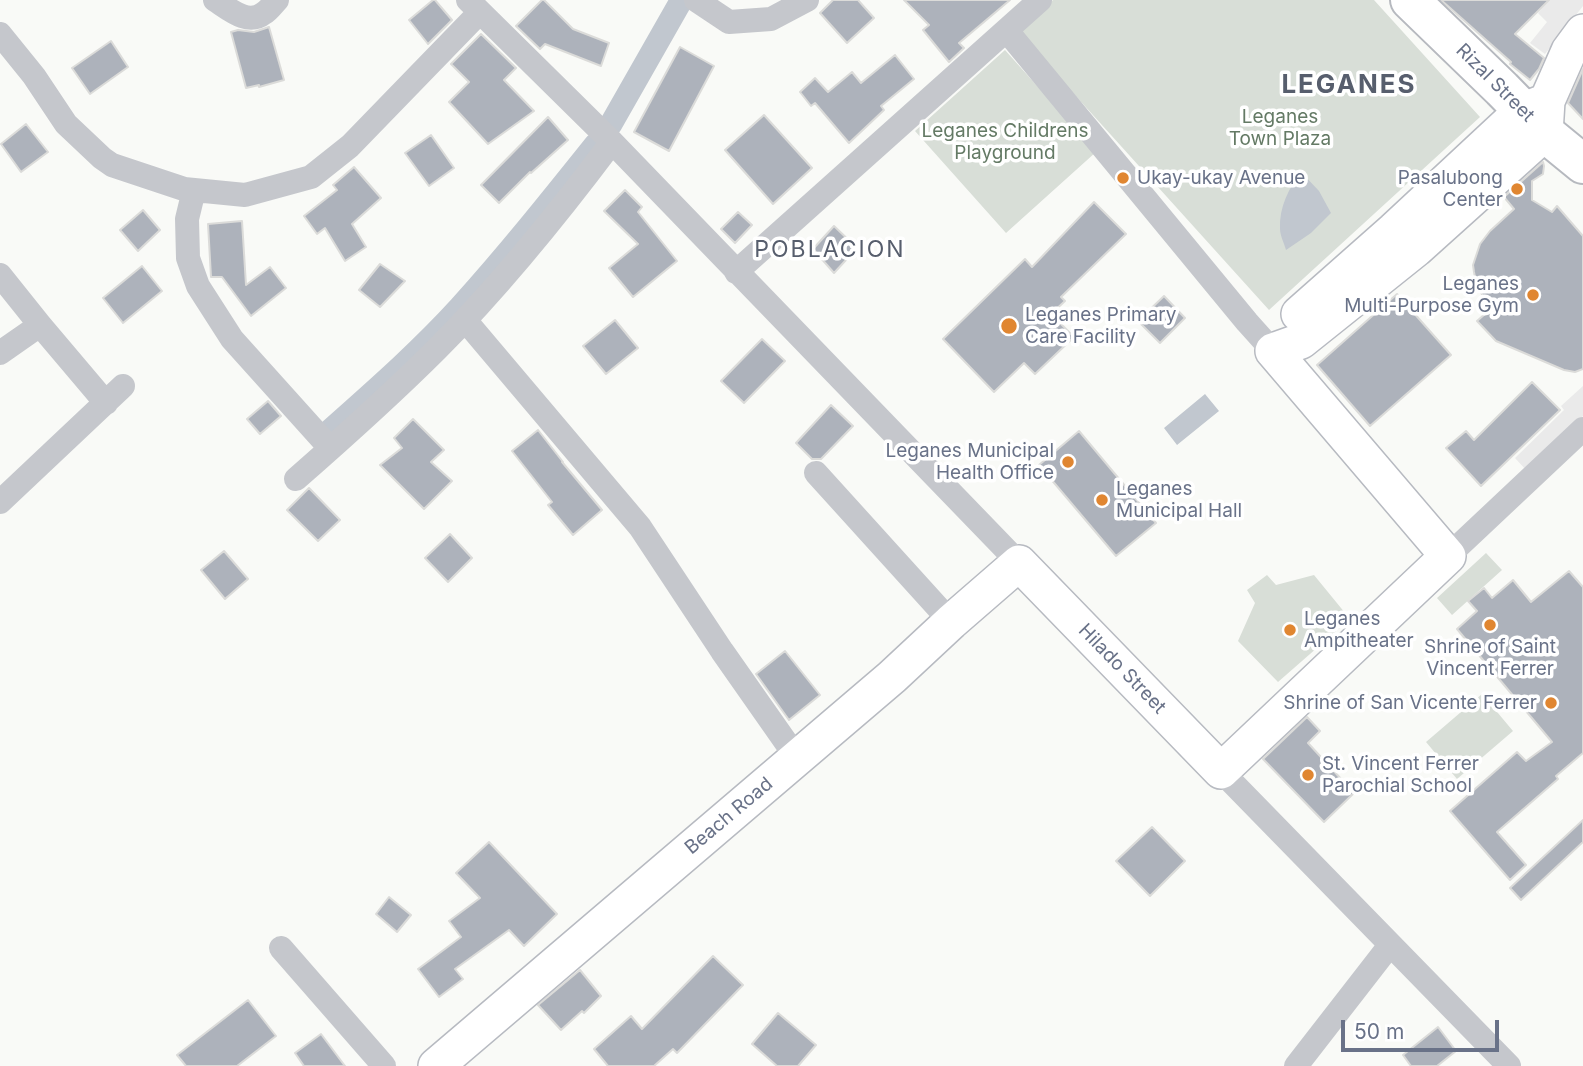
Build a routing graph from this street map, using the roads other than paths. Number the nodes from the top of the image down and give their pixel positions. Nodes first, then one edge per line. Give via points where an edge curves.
1 (215, 0) edge
2 (276, 0) edge
3 (696, 0) edge
4 (807, 0) edge
5 (1040, 0) edge
6 (1409, 0) edge
7 (474, 6) edge
8 (1007, 31) junction
9 (1583, 32) edge
10 (0, 34) edge
11 (1539, 115) junction
12 (612, 142) junction
13 (1583, 164) edge
14 (194, 190) junction
15 (736, 272) junction
16 (0, 275) edge
17 (465, 320) junction
18 (40, 325) junction
19 (1273, 351) junction
20 (0, 353) edge
21 (1583, 429) edge
22 (330, 449) junction
23 (816, 472) dead end
24 (296, 479) dead end
25 (2, 496) edge
26 (1448, 556) junction
27 (1019, 563) junction
28 (951, 622) junction
29 (797, 758) junction
30 (1221, 771) junction
31 (1390, 945) junction
32 (281, 948) dead end
33 (384, 1066) edge
34 (436, 1066) edge
35 (1296, 1066) edge
36 (1509, 1066) edge

1 - 2 street via 250,18 262,15
3 - 4 street via 729,22 771,19
5 - 8 street
6 - 11 main road, Rizal Street
7 - 12 street, Hilado Street
7 - 14 street via 350,146 311,177 246,195
8 - 15 street
8 - 19 street
9 - 11 main road
10 - 14 street via 66,124 102,158
11 - 13 main road, Rizal Street
11 - 19 main road via 1416,249 1301,341
12 - 15 street, Hilado Street
12 - 17 street
14 - 22 street via 187,219 188,258 198,286 232,339
15 - 27 street, Hilado Street
16 - 18 street
17 - 22 street
17 - 29 street via 640,527
18 - 20 street
18 - 25 street via 114,394
19 - 26 main road
21 - 26 street
22 - 24 street
23 - 28 street
26 - 30 main road
27 - 28 main road, Beach Road
27 - 30 main road, Hilado Street
28 - 29 main road, Beach Road
29 - 34 main road, Beach Road
30 - 31 street, Hilado Street
31 - 35 street
31 - 36 street, Hilado Street
32 - 33 street

